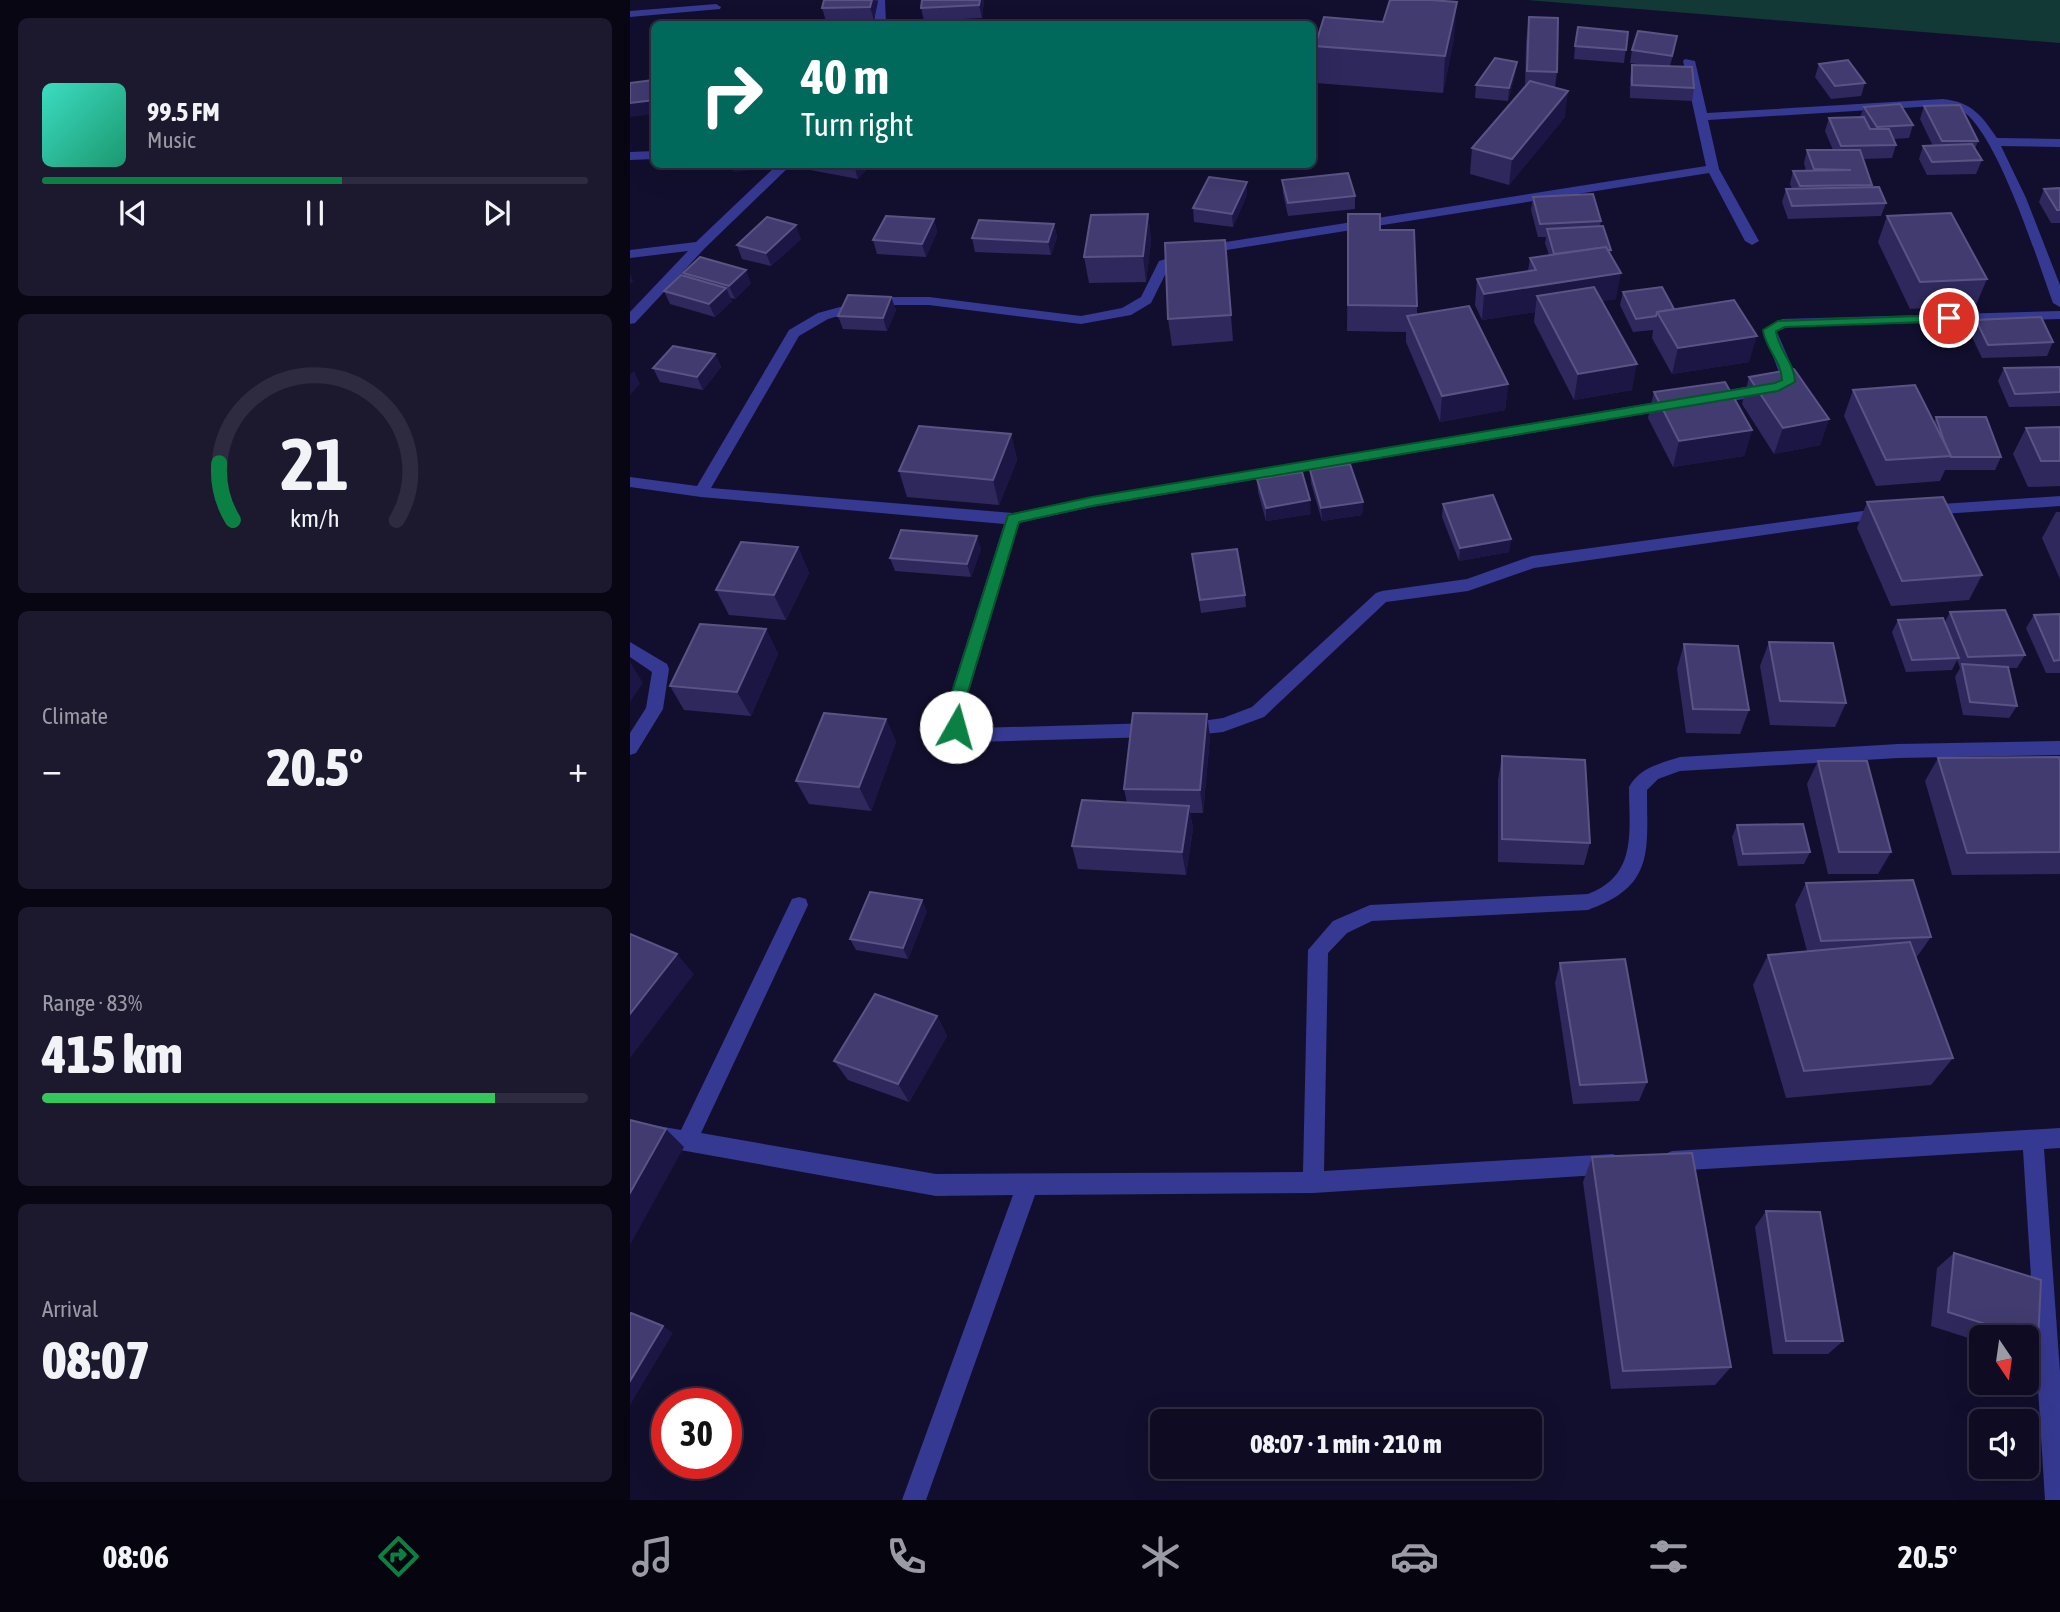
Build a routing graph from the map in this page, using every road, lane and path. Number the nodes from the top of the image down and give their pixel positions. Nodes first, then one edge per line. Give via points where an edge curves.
1 (880, 0) edge
2 (716, 7) dead end
3 (630, 14) edge
4 (881, 21) edge
5 (1689, 61) dead end
6 (1702, 117) junction
7 (1996, 142) junction
8 (2060, 143) edge
9 (651, 155) edge
10 (630, 156) edge
11 (782, 168) edge
12 (1713, 169) junction
13 (1752, 241) dead end
14 (699, 245) junction
15 (630, 254) edge
16 (2060, 303) edge
17 (2060, 315) edge
18 (630, 320) edge
19 (630, 482) edge
20 (701, 492) junction
21 (2060, 501) edge
22 (1013, 519) junction
23 (630, 648) edge
24 (630, 748) edge
25 (2060, 748) edge
26 (799, 905) dead end
27 (630, 1131) edge
28 (2060, 1138) edge
29 (2033, 1140) junction
30 (687, 1141) junction
31 (1313, 1182) junction
32 (1028, 1184) junction
33 (914, 1500) edge
34 (2057, 1500) edge

1 - 4 street
2 - 3 street
5 - 6 street
6 - 7 street via 1950,103 1968,109
6 - 12 street
7 - 8 street
7 - 16 street
9 - 10 street
11 - 14 street
12 - 13 street
12 - 20 street via 1213,248 1164,264 1146,300 1126,312 1081,320 929,301 877,301 823,316 794,333
14 - 15 street
14 - 18 street
17 - 22 street via 1782,323 1770,330 1789,372 1788,382 1778,387
19 - 20 street
20 - 22 street
21 - 22 street via 1852,516 1532,562 1468,585 1382,597 1258,712 1241,720 1214,728 975,735 956,727 956,705
23 - 24 street via 661,669 654,709
25 - 31 street via 1898,751 1680,764 1652,774 1638,787 1636,860 1623,887 1606,898 1370,913 1340,927 1318,950
26 - 30 street
27 - 30 street
28 - 29 street
29 - 31 street
29 - 34 street
30 - 32 street via 936,1185
31 - 32 street
32 - 33 street

